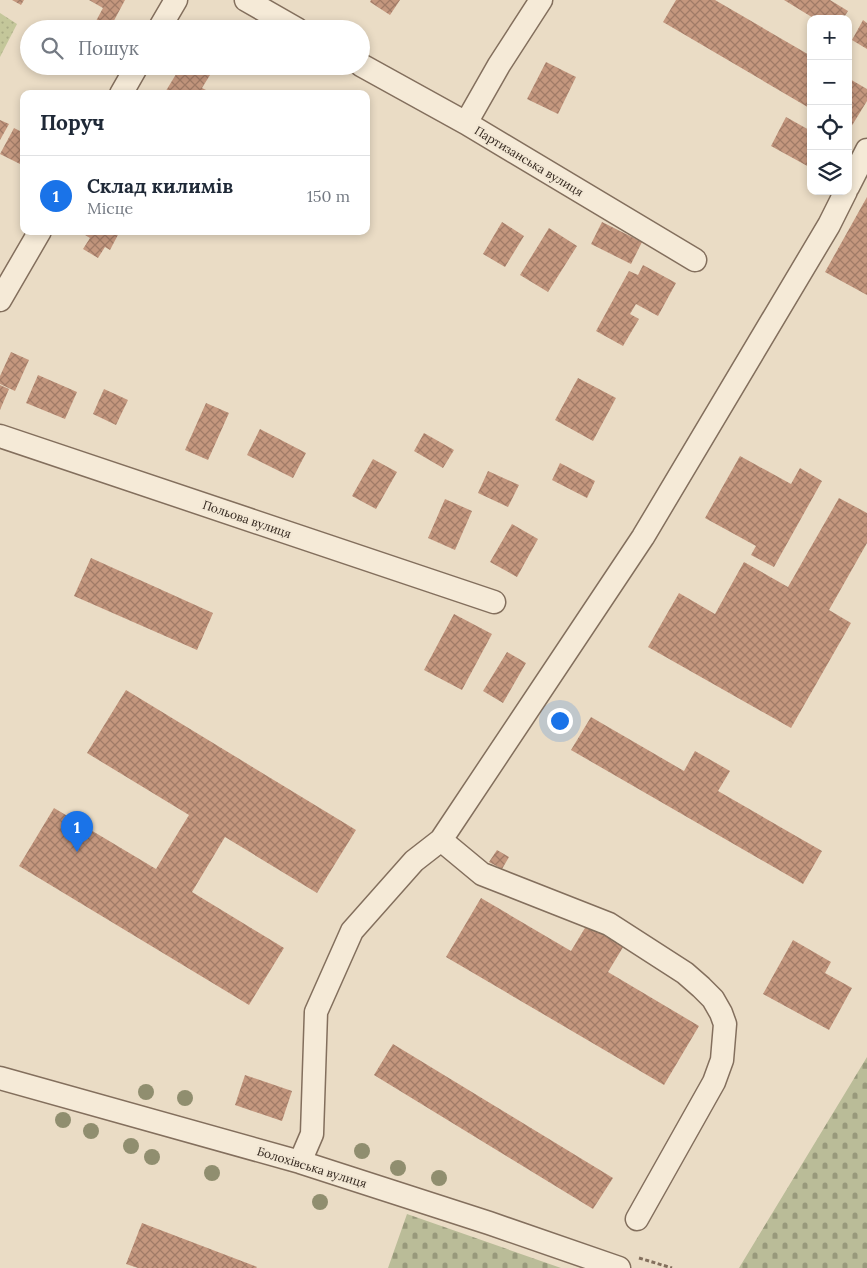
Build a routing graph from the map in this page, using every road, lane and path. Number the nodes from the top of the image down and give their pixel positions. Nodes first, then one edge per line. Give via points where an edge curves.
1 (176, 0) edge
2 (246, 0) edge
3 (541, 0) edge
4 (165, 20) edge
5 (281, 20) edge
6 (370, 69) edge
7 (132, 75) edge
8 (123, 90) edge
9 (466, 123) junction
10 (867, 150) edge
11 (852, 179) edge
12 (844, 195) edge
13 (38, 235) edge
14 (695, 260) dead end
15 (0, 300) edge
16 (0, 436) edge
17 (494, 602) dead end
18 (441, 840) junction
19 (0, 1078) edge
20 (300, 1162) junction
21 (637, 1219) dead end
22 (619, 1268) edge

1 - 4 street
2 - 5 street
3 - 9 street
6 - 9 street, Партизанська вулиця
7 - 8 street
9 - 14 street, Партизанська вулиця
10 - 11 street
12 - 18 street via 643,537
13 - 15 street
16 - 17 street, Польова вулиця
18 - 20 street via 414,861 352,931 316,1012 312,1134
18 - 21 street via 482,874 609,924 685,973 713,999 721,1013 725,1024 722,1060 714,1082
19 - 20 street, Болохівська вулиця
20 - 22 street, Болохівська вулиця

